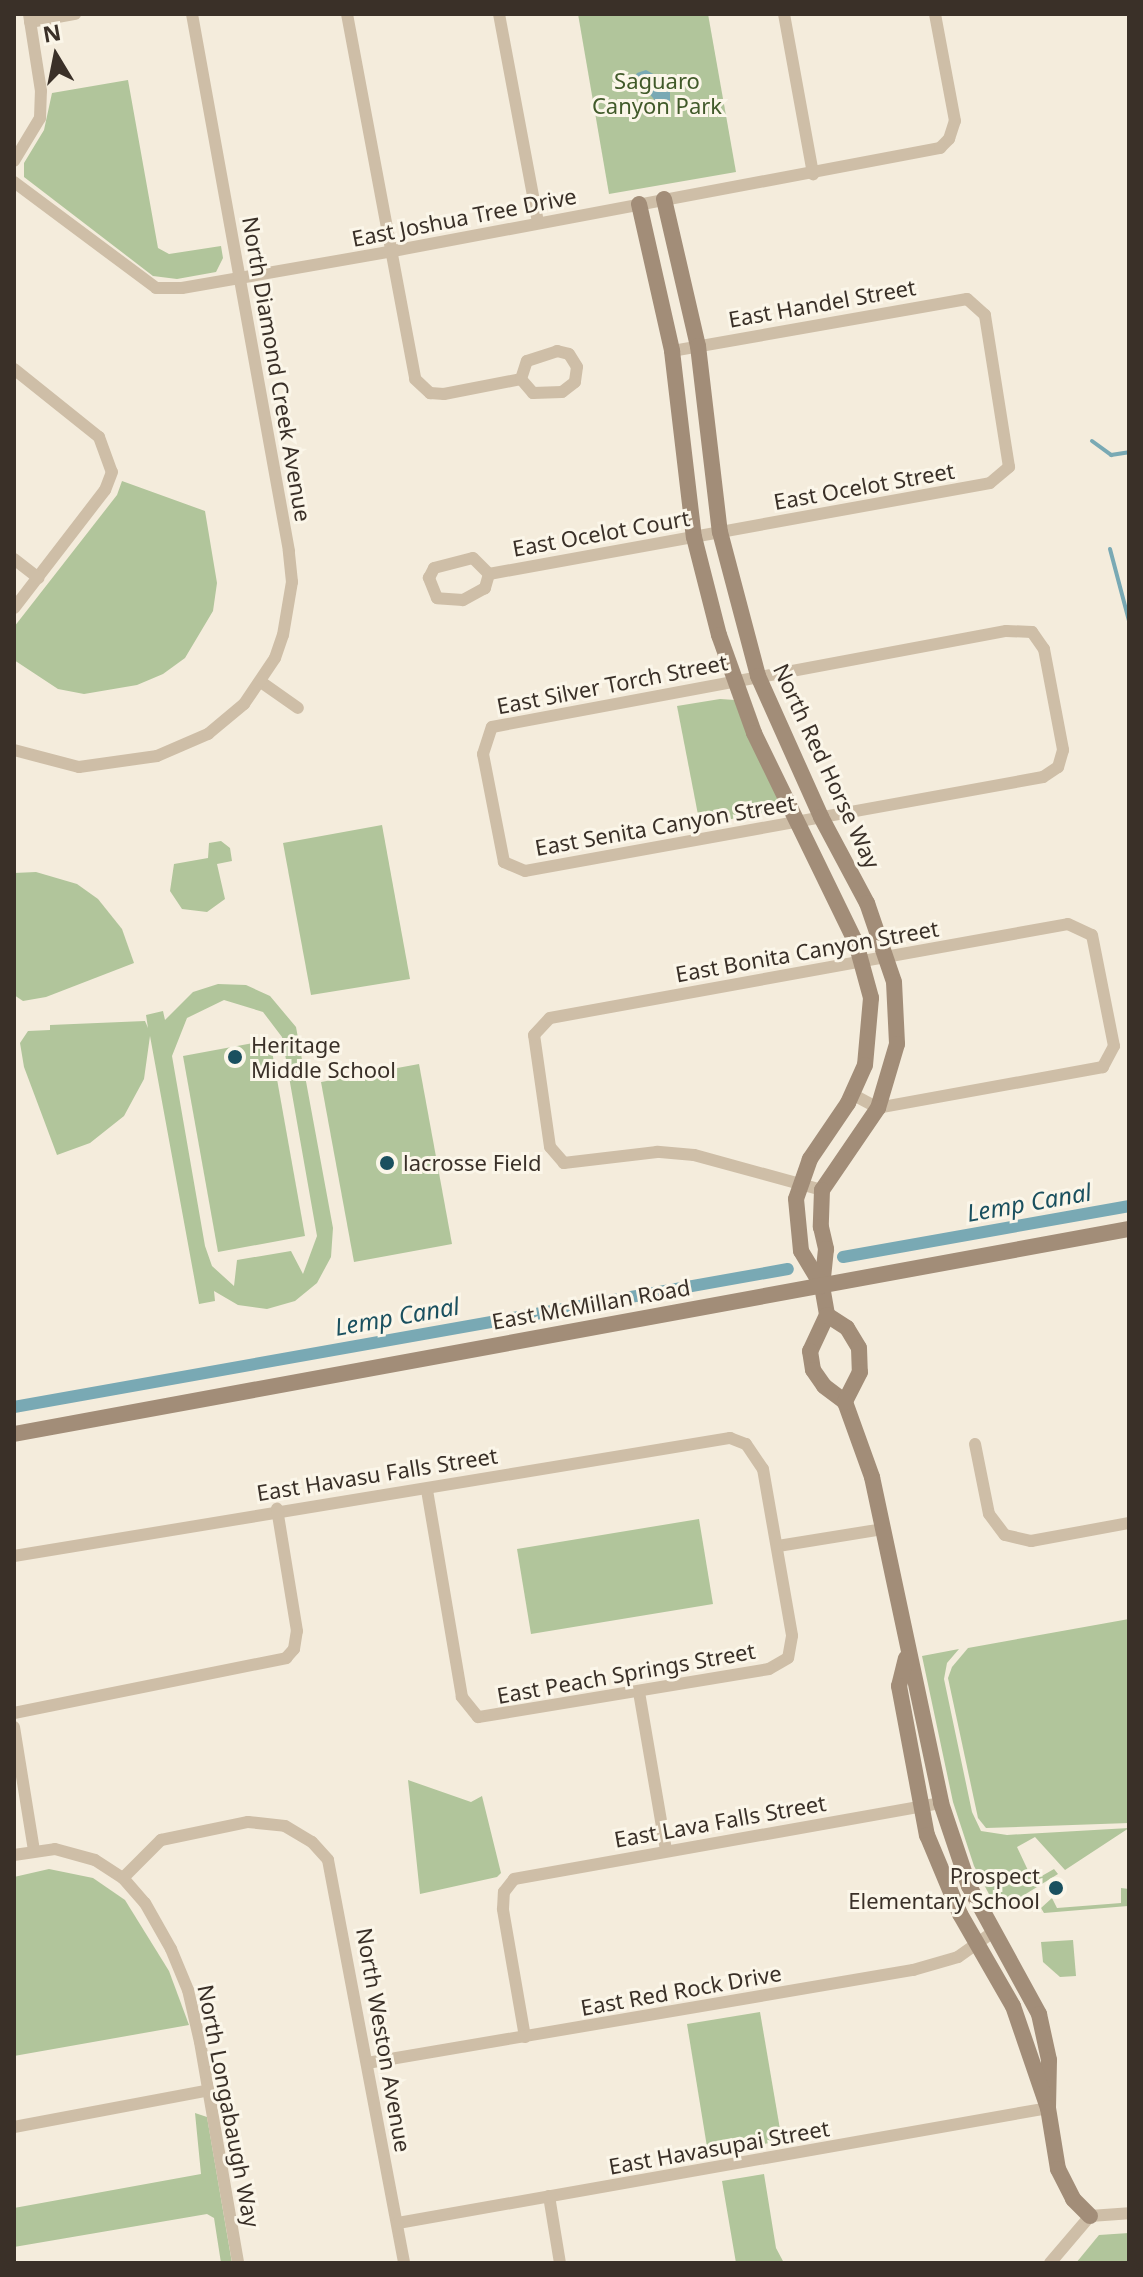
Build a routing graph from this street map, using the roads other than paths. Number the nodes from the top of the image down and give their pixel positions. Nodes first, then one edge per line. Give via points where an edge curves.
1 (75, 14) edge
2 (192, 14) edge
3 (347, 14) edge
4 (499, 14) edge
5 (784, 14) edge
6 (935, 14) edge
7 (30, 18) edge
8 (14, 161) edge
9 (813, 174) junction
10 (14, 182) edge
11 (664, 199) junction
12 (639, 204) junction
13 (538, 222) junction
14 (393, 251) junction
15 (241, 278) junction
16 (698, 346) junction
17 (672, 351) junction
18 (14, 369) edge
19 (521, 379) junction
20 (1009, 467) joint
21 (720, 532) junction
22 (694, 537) junction
23 (14, 559) edge
24 (489, 574) junction
25 (38, 578) junction
26 (14, 608) edge
27 (758, 676) junction
28 (733, 681) junction
29 (261, 682) junction
30 (298, 708) dead end
31 (14, 750) edge
32 (1058, 767) joint
33 (821, 817) junction
34 (797, 822) junction
35 (512, 868) joint
36 (888, 957) junction
37 (863, 961) junction
38 (852, 1094) junction
39 (878, 1108) junction
40 (800, 1183) junction
41 (822, 1190) junction
42 (1129, 1229) edge
43 (822, 1286) junction
44 (827, 1315) junction
45 (845, 1402) junction
46 (14, 1434) edge
47 (975, 1444) dead end
48 (427, 1489) junction
49 (277, 1509) junction
50 (1129, 1523) edge
51 (883, 1529) junction
52 (778, 1546) junction
53 (14, 1556) edge
54 (906, 1658) junction
55 (639, 1692) junction
56 (14, 1713) edge
57 (14, 1727) edge
58 (941, 1803) junction
59 (920, 1807) junction
60 (14, 1840) edge
61 (34, 1850) junction
62 (666, 1850) junction
63 (15, 1854) edge
64 (123, 1878) junction
65 (993, 1932) junction
66 (978, 1943) junction
67 (525, 2037) junction
68 (367, 2063) junction
69 (210, 2090) junction
70 (1048, 2108) junction
71 (14, 2127) edge
72 (549, 2196) junction
73 (1129, 2213) edge
74 (1090, 2216) junction
75 (398, 2223) junction
76 (238, 2263) edge
77 (404, 2263) edge
78 (560, 2263) edge
79 (1050, 2263) edge

1 - 7 street
2 - 15 street, North Diamond Creek Avenue
3 - 14 street
4 - 13 street
5 - 9 street
6 - 9 street, East Joshua Tree Drive via 955,121 949,139 928,151
7 - 8 street via 40,118
9 - 11 street, East Joshua Tree Drive
10 - 15 street, East Joshua Tree Drive via 146,283 169,289
11 - 12 street, East Joshua Tree Drive
11 - 16 street, North Red Horse Way
12 - 13 street, East Joshua Tree Drive
12 - 17 street
13 - 14 street, East Joshua Tree Drive
14 - 15 street, East Joshua Tree Drive
14 - 19 street via 415,379 421,388 444,394
15 - 29 street, North Diamond Creek Avenue via 292,582 283,635
16 - 17 street, East Handel Street
16 - 20 street, East Handel Street via 960,298 978,304 990,341
16 - 21 street, North Red Horse Way
17 - 22 street
18 - 25 street via 99,437 110,454 112,472 105,490
19 - 19 street via 527,361 537,354 569,354 577,367 575,382 562,392 533,393
20 - 21 street, East Ocelot Street via 990,483
21 - 22 street, East Ocelot Court
21 - 27 street, North Red Horse Way
22 - 24 street, East Ocelot Court
22 - 28 street
23 - 25 street
24 - 24 street, East Ocelot Court via 473,558 443,562 429,578 430,590 449,602 476,596
25 - 26 street
27 - 28 street, East Silver Torch Street
27 - 32 street, East Silver Torch Street via 1006,631 1032,632 1044,649 1063,750
27 - 33 street, North Red Horse Way
28 - 34 street
28 - 35 street, East Silver Torch Street via 504,723 487,734 483,754 499,848
29 - 30 street
29 - 31 street, North Diamond Creek Avenue via 225,723 157,756 79,767
32 - 33 street, East Senita Canyon Street via 1043,777
33 - 34 street, East Senita Canyon Street
33 - 36 street, North Red Horse Way via 867,903
34 - 35 street, East Senita Canyon Street via 525,871
34 - 37 street
36 - 37 street, East Bonita Canyon Street
36 - 39 street, North Red Horse Way via 897,1044
36 - 39 street, East Bonita Canyon Street via 1068,924 1086,928 1095,942 1114,1046 1109,1061 1095,1071
37 - 38 street via 871,998 871,1036
37 - 40 street, East Bonita Canyon Street via 550,1018 537,1027 533,1044 550,1147 559,1159 573,1165 657,1152 694,1155
38 - 39 street
38 - 40 street
39 - 41 street, North Red Horse Way
40 - 41 street
40 - 43 street via 797,1238 804,1261
41 - 43 street
42 - 43 street, East McMillan Road
43 - 44 street
43 - 46 street, East McMillan Road
44 - 45 street via 847,1328 859,1348 860,1372
44 - 45 street via 810,1351 813,1370
45 - 51 street via 872,1477
47 - 50 street via 989,1514 1005,1535 1031,1541
48 - 49 street, East Havasu Falls Street
48 - 52 street, East Havasu Falls Street via 713,1437 746,1444 763,1469
48 - 55 street, East Peach Springs Street via 462,1697 469,1711 487,1717
49 - 53 street, East Havasu Falls Street
49 - 56 street via 297,1631 294,1649 276,1664
51 - 52 street
51 - 54 street
52 - 55 street, East Peach Springs Street via 792,1636 788,1658 769,1669
54 - 58 street via 919,1684
54 - 59 street via 899,1686
55 - 62 street
57 - 61 street
58 - 59 street, East Lava Falls Street
58 - 65 street via 957,1857
59 - 62 street, East Lava Falls Street
59 - 66 street via 945,1883
60 - 63 street
61 - 63 street, North Longabaugh Way
61 - 64 street, North Longabaugh Way via 55,1849 95,1860
62 - 67 street, East Lava Falls Street via 533,1874 509,1884 503,1909
64 - 68 street, North Weston Avenue via 153,1846 173,1835 262,1821 303,1835 322,1851 333,1871
64 - 69 street, North Longabaugh Way via 145,1903 188,1990
65 - 66 street, East Red Rock Drive
65 - 70 street via 1030,1991 1047,2039
66 - 67 street, East Red Rock Drive via 949,1960 913,1970
66 - 70 street via 1013,2006
67 - 68 street, East Red Rock Drive
68 - 75 street, North Weston Avenue
69 - 71 street
69 - 76 street, North Longabaugh Way
70 - 72 street, East Havasupai Street
70 - 74 street via 1058,2169 1073,2199
72 - 75 street, East Havasupai Street
72 - 78 street
73 - 74 street
74 - 79 street
75 - 77 street, North Weston Avenue

